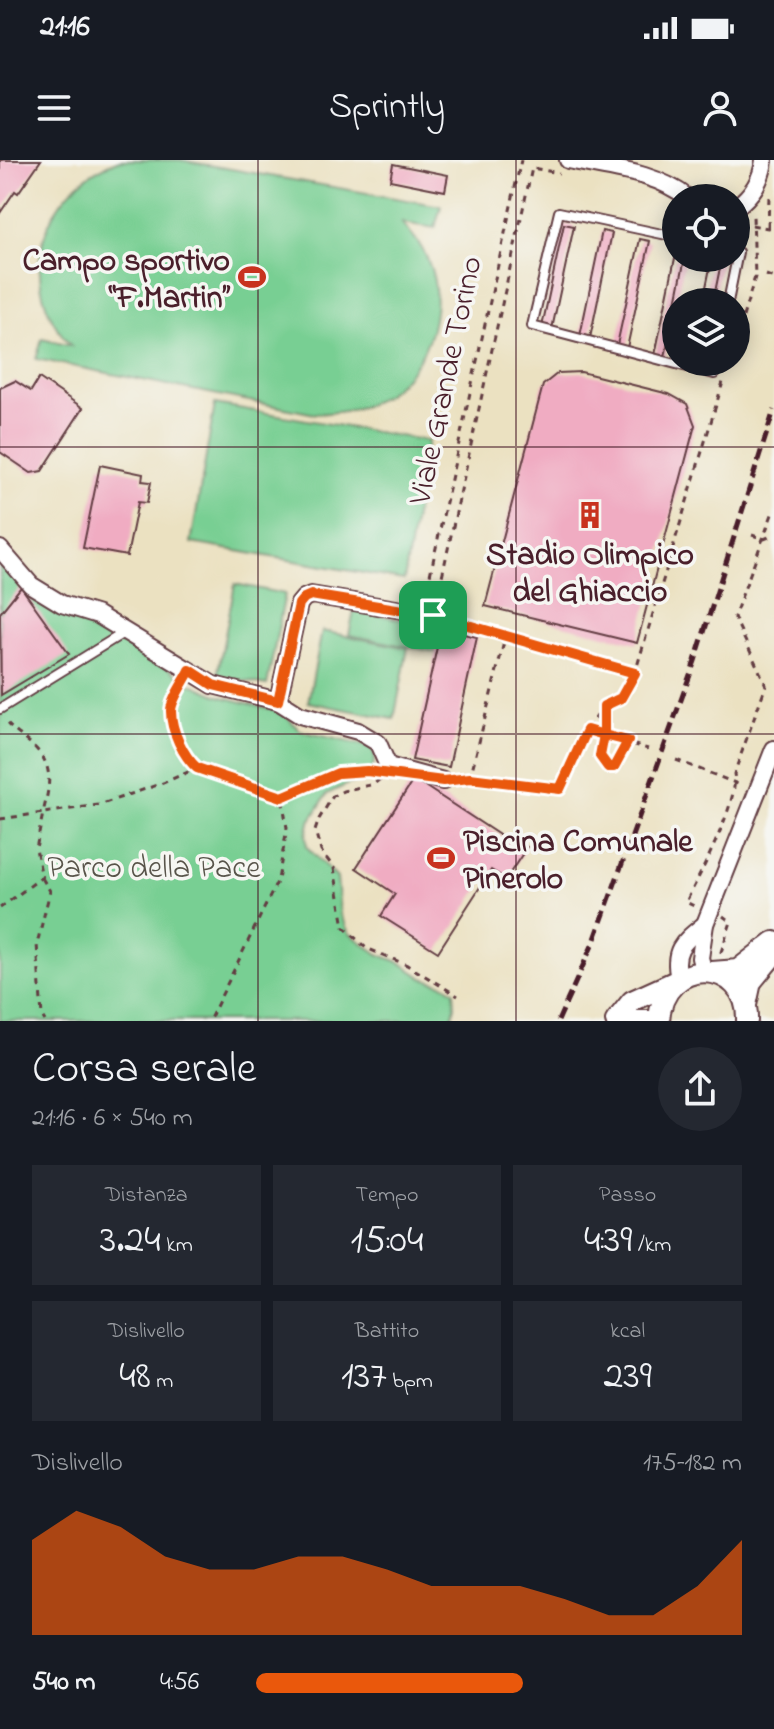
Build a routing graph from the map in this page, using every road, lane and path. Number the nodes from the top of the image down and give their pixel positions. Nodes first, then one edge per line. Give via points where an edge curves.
1 (521, 160) edge
2 (764, 160) edge
3 (564, 167) edge
4 (666, 184) edge
5 (750, 195) edge
6 (750, 224) edge
7 (774, 229) edge
8 (662, 234) edge
9 (766, 275) dead end
10 (774, 278) edge
11 (662, 360) edge
12 (725, 377) dead end
13 (774, 509) edge
14 (752, 535) dead end
15 (774, 535) edge
16 (764, 539) junction
17 (0, 549) edge
18 (428, 614) junction
19 (126, 632) junction
20 (505, 636) junction
21 (190, 670) junction
22 (635, 673) junction
23 (278, 701) junction
24 (604, 706) junction
25 (0, 711) edge
26 (587, 730) junction
27 (604, 735) junction
28 (628, 741) junction
29 (648, 749) dead end
30 (774, 749) edge
31 (676, 760) dead end
32 (197, 768) junction
33 (387, 769) junction
34 (470, 778) junction
35 (443, 781) joint
36 (282, 797) junction
37 (43, 813) junction
38 (0, 819) edge
39 (42, 877) junction
40 (0, 908) edge
41 (705, 924) junction
42 (774, 942) edge
43 (774, 954) edge
44 (707, 972) junction
45 (677, 980) junction
46 (458, 996) dead end
47 (747, 1013) edge
48 (45, 1021) edge
49 (209, 1021) edge
50 (616, 1021) edge
51 (635, 1021) edge
52 (652, 1021) edge
53 (659, 1021) edge

1 - 18 path, Viale Grande Torino
2 - 5 street
3 - 4 street via 635,173
3 - 18 path via 532,168
6 - 7 path
8 - 11 lane via 559,212 532,326
9 - 10 path
12 - 22 path
13 - 16 path
14 - 16 path
15 - 16 path
16 - 31 path via 734,617 766,685 734,774 737,784
17 - 19 street via 31,585
18 - 20 path
18 - 23 street via 304,598
19 - 21 street
19 - 25 lane
20 - 22 path
20 - 34 path
21 - 23 street via 213,685
21 - 32 path via 171,709 177,738
22 - 24 path via 621,698
23 - 33 street via 300,715 358,731 378,743
24 - 26 path
24 - 27 path
25 - 37 path via 50,771
26 - 27 path
26 - 34 path via 560,789
27 - 28 path
27 - 28 path via 600,756 612,768
28 - 29 path
30 - 41 street
32 - 36 path
32 - 37 path via 99,805
33 - 35 street
33 - 36 path via 338,773
33 - 46 path via 374,784 333,796 315,831 334,868 344,927 366,948
34 - 35 path
36 - 49 path via 287,828 278,880
37 - 38 path
37 - 39 path via 36,849
39 - 40 path
39 - 48 path via 50,891 37,944
41 - 44 street via 700,958
41 - 45 street via 677,952
42 - 44 street via 738,970
43 - 47 street via 751,982
44 - 45 street
44 - 47 street via 736,986
45 - 50 street via 632,1001
45 - 53 street via 665,994
51 - 52 street

